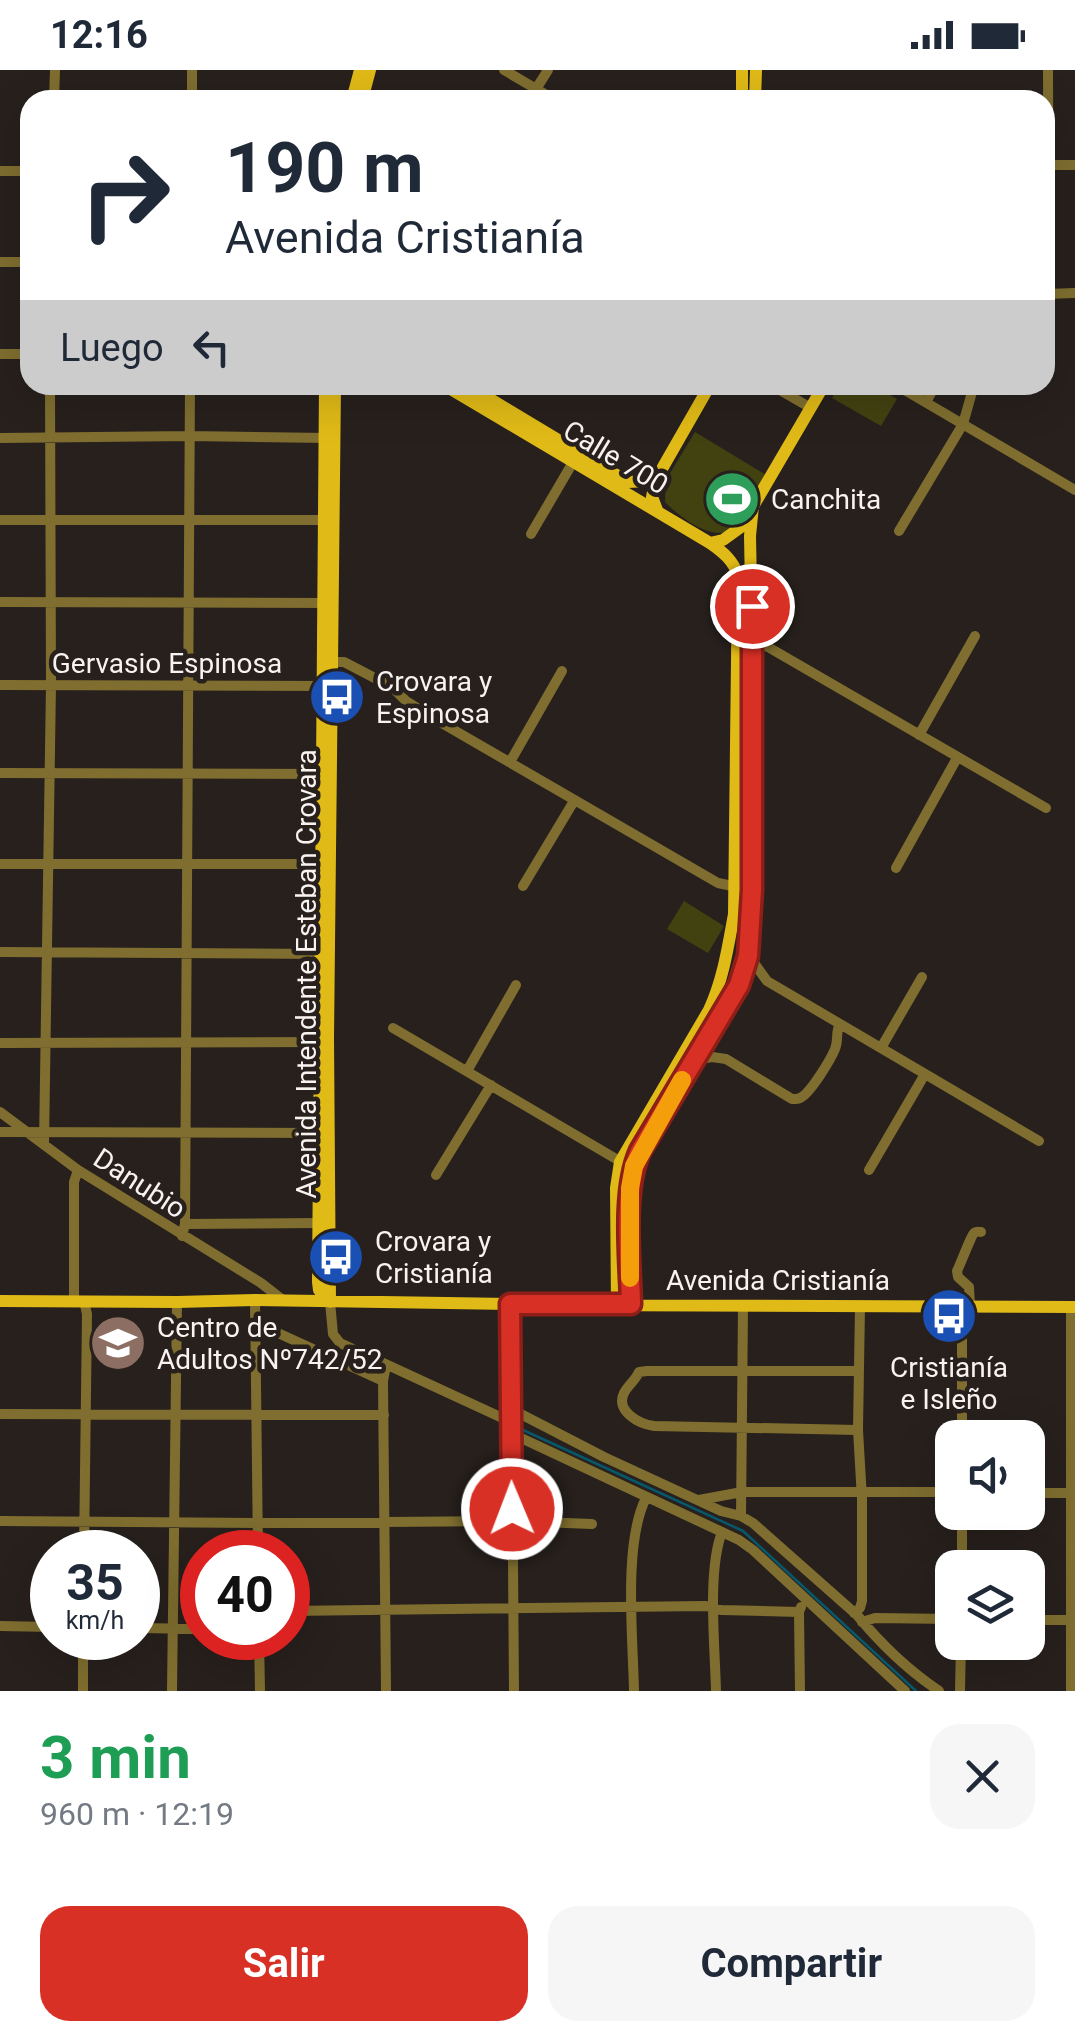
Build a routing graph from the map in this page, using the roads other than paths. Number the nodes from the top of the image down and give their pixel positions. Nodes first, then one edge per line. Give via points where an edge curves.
1 (504, 70) edge
2 (548, 70) edge
3 (536, 89) joint
4 (50, 395) edge
5 (190, 395) edge
6 (326, 395) edge
7 (334, 395) edge
8 (483, 395) edge
9 (704, 395) edge
10 (788, 395) edge
11 (819, 395) edge
12 (914, 395) edge
13 (930, 395) edge
14 (971, 395) edge
15 (926, 402) junction
16 (812, 408) junction
17 (963, 424) junction
18 (190, 436) junction
19 (0, 438) edge
20 (49, 438) junction
21 (329, 438) junction
22 (576, 456) junction
23 (659, 472) junction
24 (1075, 490) edge
25 (753, 506) junction
26 (657, 510) junction
27 (189, 519) junction
28 (0, 520) edge
29 (48, 520) junction
30 (329, 520) junction
31 (899, 531) dead end
32 (531, 534) dead end
33 (710, 544) junction
34 (0, 602) edge
35 (329, 602) junction
36 (49, 603) junction
37 (188, 603) junction
38 (975, 636) dead end
39 (745, 640) junction
40 (334, 662) junction
41 (562, 671) dead end
42 (0, 684) edge
43 (50, 684) junction
44 (189, 685) junction
45 (328, 686) junction
46 (919, 734) junction
47 (958, 758) junction
48 (510, 762) junction
49 (50, 772) junction
50 (0, 773) edge
51 (188, 774) junction
52 (328, 774) junction
53 (574, 801) junction
54 (1046, 808) dead end
55 (0, 864) edge
56 (47, 864) junction
57 (187, 864) junction
58 (326, 864) junction
59 (896, 868) dead end
60 (523, 886) dead end
61 (734, 888) junction
62 (752, 890) junction
63 (0, 952) edge
64 (46, 952) junction
65 (186, 953) junction
66 (326, 954) junction
67 (748, 956) junction
68 (922, 977) dead end
69 (768, 981) junction
70 (516, 985) dead end
71 (739, 985) junction
72 (721, 1001) junction
73 (840, 1024) junction
74 (393, 1028) dead end
75 (0, 1042) edge
76 (45, 1042) junction
77 (185, 1042) junction
78 (324, 1042) junction
79 (882, 1048) junction
80 (694, 1060) junction
81 (466, 1071) junction
82 (925, 1074) junction
83 (491, 1086) junction
84 (0, 1113) edge
85 (45, 1131) junction
86 (185, 1131) junction
87 (0, 1132) edge
88 (26, 1132) junction
89 (324, 1133) junction
90 (1038, 1141) dead end
91 (44, 1144) junction
92 (627, 1164) junction
93 (78, 1170) junction
94 (870, 1170) dead end
95 (436, 1176) dead end
96 (319, 1223) junction
97 (184, 1230) junction
98 (982, 1232) dead end
99 (261, 1284) junction
100 (258, 1300) junction
101 (0, 1301) edge
102 (78, 1301) junction
103 (284, 1301) junction
104 (177, 1302) junction
105 (330, 1302) junction
106 (510, 1304) junction
107 (624, 1304) junction
108 (743, 1306) junction
109 (860, 1306) junction
110 (966, 1306) junction
111 (1073, 1308) edge
112 (256, 1323) junction
113 (336, 1340) junction
114 (330, 1356) junction
115 (386, 1365) junction
116 (744, 1371) junction
117 (859, 1371) junction
118 (383, 1381) junction
119 (0, 1414) edge
120 (511, 1415) junction
121 (85, 1416) junction
122 (175, 1416) junction
123 (258, 1416) junction
124 (384, 1416) junction
125 (963, 1420) edge
126 (744, 1430) junction
127 (858, 1430) junction
128 (511, 1438) junction
129 (742, 1492) junction
130 (862, 1492) junction
131 (935, 1492) edge
132 (1045, 1492) edge
133 (1073, 1493) edge
134 (646, 1498) junction
135 (698, 1500) junction
136 (741, 1516) junction
137 (0, 1521) edge
138 (513, 1521) junction
139 (85, 1522) junction
140 (174, 1522) junction
141 (385, 1522) junction
142 (258, 1523) junction
143 (592, 1524) dead end
144 (85, 1530) edge
145 (258, 1530) edge
146 (722, 1532) junction
147 (806, 1601) junction
148 (714, 1608) junction
149 (512, 1609) junction
150 (633, 1609) junction
151 (310, 1611) edge
152 (386, 1611) junction
153 (799, 1612) junction
154 (858, 1617) junction
155 (935, 1619) edge
156 (1045, 1620) edge
157 (1072, 1620) edge
158 (0, 1626) edge
159 (30, 1627) edge
160 (160, 1628) edge
161 (173, 1628) junction
162 (180, 1628) edge
163 (83, 1660) edge
164 (259, 1660) edge
165 (961, 1660) edge
166 (83, 1691) edge
167 (172, 1691) edge
168 (260, 1691) edge
169 (386, 1691) edge
170 (514, 1691) edge
171 (634, 1691) edge
172 (716, 1691) edge
173 (800, 1691) edge
174 (905, 1691) edge
175 (939, 1691) edge
176 (960, 1691) edge
177 (1071, 1691) edge

1 - 3 street
2 - 3 street
4 - 20 street
5 - 18 street
6 - 21 main road, Avenida Intendente Esteban Crovara
7 - 21 main road, Avenida Intendente Esteban Crovara
8 - 22 main road, Calle 700
9 - 23 main road
10 - 16 street
11 - 16 main road
12 - 15 street
13 - 15 street
14 - 17 street
15 - 17 street
16 - 25 main road
17 - 24 street
17 - 31 street
18 - 20 street
18 - 21 street
18 - 27 street
19 - 20 street
20 - 29 street
21 - 30 main road, Avenida Intendente Esteban Crovara
22 - 23 main road, Calle 700 via 628,482
22 - 26 main road, Calle 700
22 - 32 street
23 - 26 main road via 652,490
25 - 33 main road via 736,532
25 - 39 main road
26 - 33 main road, Calle 700
27 - 29 street
27 - 30 street
27 - 37 street
28 - 29 street
29 - 36 street
30 - 35 main road, Avenida Intendente Esteban Crovara
33 - 39 main road via 736,570
34 - 36 street
35 - 37 street
35 - 40 main road, Avenida Intendente Esteban Crovara
35 - 45 main road, Avenida Intendente Esteban Crovara
36 - 37 street
36 - 43 street
37 - 44 street
38 - 46 street
39 - 46 street
39 - 61 main road
39 - 62 main road
40 - 45 main road, Avenida Intendente Esteban Crovara
40 - 48 street via 392,688
41 - 48 street
42 - 43 street, Gervasio Espinosa
43 - 44 street, Gervasio Espinosa
43 - 49 street
44 - 45 street, Gervasio Espinosa
44 - 51 street
45 - 52 main road, Avenida Intendente Esteban Crovara
46 - 47 street
47 - 54 street
47 - 59 street
48 - 53 street
49 - 50 street
49 - 51 street
49 - 56 street
51 - 52 street
51 - 57 street
52 - 58 main road, Avenida Intendente Esteban Crovara
53 - 60 street
53 - 61 street
55 - 56 street
56 - 57 street
56 - 64 street
57 - 58 street
57 - 65 street
58 - 66 main road, Avenida Intendente Esteban Crovara
61 - 62 street
61 - 72 main road
62 - 67 main road
63 - 64 street
64 - 65 street
64 - 76 street
65 - 66 street
65 - 77 street
66 - 78 main road, Avenida Intendente Esteban Crovara
67 - 69 street
67 - 71 main road
68 - 79 street
69 - 71 street
69 - 73 street
70 - 81 street
71 - 72 main road
72 - 80 main road
72 - 92 main road
73 - 79 street
73 - 80 street via 834,1050 796,1099 726,1059
74 - 81 street
75 - 76 street
76 - 77 street
76 - 85 street
77 - 78 street
77 - 86 street
78 - 89 main road, Avenida Intendente Esteban Crovara
79 - 82 street
80 - 92 main road
81 - 83 street
82 - 90 street
82 - 94 street
83 - 92 street
83 - 95 street
84 - 88 street, Danubio
85 - 86 street
85 - 88 street
85 - 91 street
86 - 89 street
86 - 97 street
87 - 88 street
88 - 91 street, Danubio
89 - 96 main road, Avenida Intendente Esteban Crovara
89 - 105 main road, Avenida Intendente Esteban Crovara
91 - 93 street, Danubio
92 - 107 main road
93 - 97 street, Danubio
93 - 102 street
96 - 97 street
96 - 105 main road, Avenida Intendente Esteban Crovara via 319,1290
97 - 99 street, Danubio
98 - 110 street via 970,1237 956,1272 970,1287
99 - 100 street
99 - 103 street, Danubio
100 - 103 main road, Avenida Cristianía
100 - 104 main road, Avenida Cristianía
100 - 112 street
101 - 102 main road, Avenida Cristianía
102 - 104 main road, Avenida Cristianía
102 - 121 street via 86,1314
103 - 105 main road, Avenida Cristianía
104 - 122 street
105 - 106 main road, Avenida Cristianía
105 - 113 street
106 - 107 main road, Avenida Cristianía
106 - 120 street
107 - 108 main road, Avenida Cristianía
108 - 109 main road, Avenida Cristianía
108 - 116 street
109 - 110 main road, Avenida Cristianía
109 - 117 street
110 - 111 main road, Avenida Cristianía
110 - 125 street
111 - 133 street
112 - 114 street
112 - 123 street
113 - 114 street
113 - 115 street
114 - 118 street
115 - 118 street
115 - 120 street
116 - 117 street
116 - 126 street
116 - 126 street via 639,1372 622,1398 626,1412 645,1425
117 - 127 street
118 - 124 street
119 - 121 street
120 - 128 street
120 - 135 street
121 - 122 street
121 - 139 street
122 - 123 street
122 - 140 street
123 - 124 street
123 - 142 street
124 - 141 street
126 - 127 street
126 - 129 street
127 - 130 street
128 - 134 street
128 - 138 street
129 - 130 street
129 - 135 street
129 - 136 street
130 - 131 street
130 - 154 street
132 - 133 street
133 - 157 street
134 - 146 street
134 - 150 street via 633,1540
135 - 136 street
136 - 154 street
137 - 139 street
138 - 141 street
138 - 143 street
138 - 149 street
139 - 140 street
139 - 144 street
140 - 142 street
140 - 161 street
141 - 142 street
141 - 152 street
142 - 145 street
146 - 147 street via 753,1550
146 - 148 street
147 - 153 street
147 - 174 street
148 - 150 street
148 - 153 street
148 - 172 street
149 - 150 street
149 - 152 street
149 - 170 street
150 - 171 street
151 - 152 street
152 - 169 street
153 - 173 street
154 - 155 street
154 - 175 street
156 - 157 street
157 - 177 street
158 - 159 street
160 - 161 street
161 - 162 street
161 - 167 street
163 - 166 street
164 - 168 street
165 - 176 street

